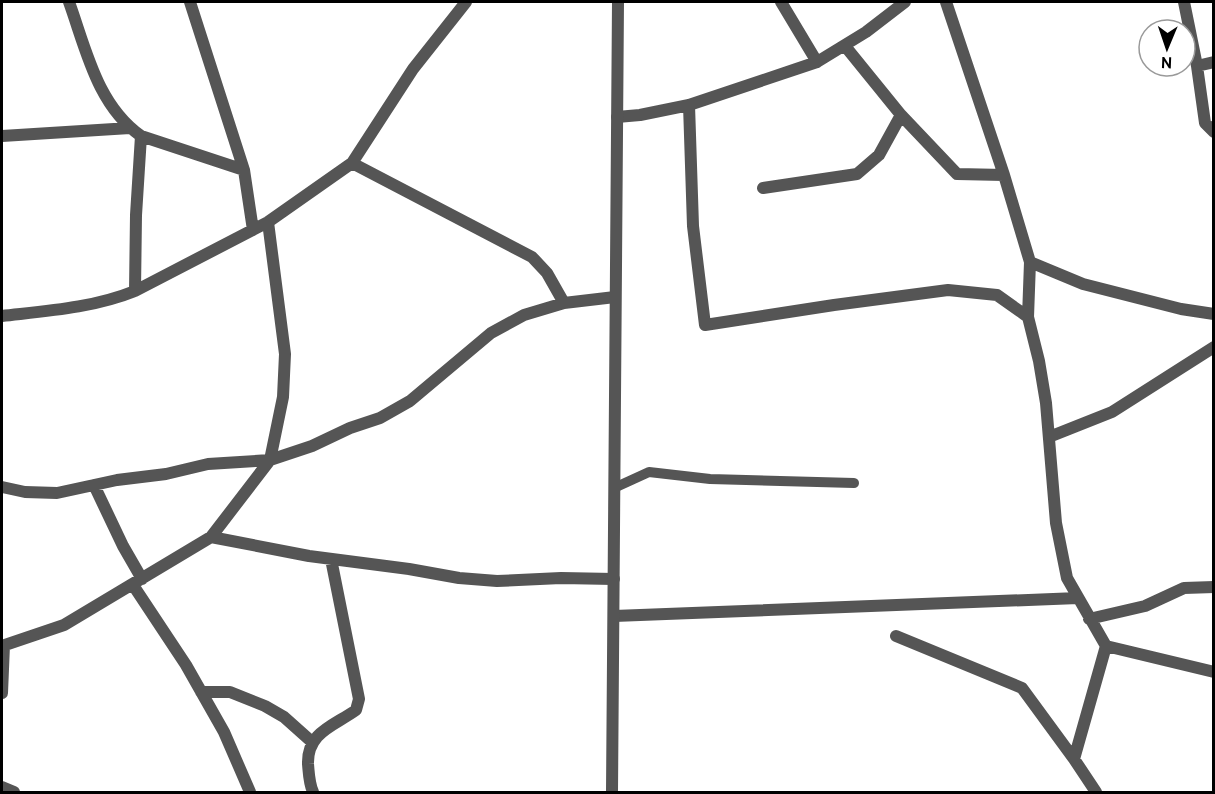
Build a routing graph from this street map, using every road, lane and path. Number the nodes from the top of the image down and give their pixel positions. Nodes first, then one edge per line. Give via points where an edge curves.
1 (69, 2) edge
2 (190, 2) edge
3 (466, 2) edge
4 (618, 2) edge
5 (781, 2) edge
6 (906, 2) edge
7 (945, 2) edge
8 (1184, 2) edge
9 (1187, 18) edge
10 (846, 46) junction
11 (817, 62) junction
12 (1214, 62) edge
13 (1197, 66) joint
14 (689, 105) junction
15 (901, 115) junction
16 (616, 117) junction
17 (130, 128) junction
18 (1214, 132) edge
19 (2, 136) edge
20 (141, 136) junction
21 (352, 163) junction
22 (244, 170) junction
23 (1004, 175) junction
24 (763, 188) dead end
25 (268, 222) junction
26 (253, 230) junction
27 (1030, 262) junction
28 (135, 291) junction
29 (615, 297) junction
30 (564, 303) junction
31 (1214, 314) edge
32 (2, 316) edge
33 (1028, 317) junction
34 (1214, 347) edge
35 (1049, 437) junction
36 (270, 460) junction
37 (854, 483) dead end
38 (94, 485) junction
39 (2, 487) edge
40 (614, 488) junction
41 (211, 537) junction
42 (331, 559) junction
43 (614, 579) junction
44 (137, 582) junction
45 (1214, 587) edge
46 (1078, 598) junction
47 (614, 616) junction
48 (1089, 619) junction
49 (896, 636) dead end
50 (3, 645) edge
51 (1106, 646) junction
52 (1214, 672) edge
53 (201, 692) junction
54 (2, 693) edge
55 (312, 742) junction
56 (1074, 759) junction
57 (2, 787) edge
58 (14, 792) edge
59 (250, 792) edge
60 (313, 792) edge
61 (612, 792) edge
62 (1096, 792) edge

1 - 17 street via 104,93
2 - 22 street
3 - 21 street via 413,69
4 - 16 street
5 - 11 street
6 - 10 street
7 - 23 street
8 - 9 street
10 - 11 street
10 - 15 street
11 - 14 street
12 - 13 street
13 - 18 street via 1205,123
14 - 16 street
14 - 33 street via 693,226 705,325 948,290 997,295
15 - 23 street via 957,174
15 - 24 street via 879,155 857,174
16 - 29 street
17 - 19 street
17 - 20 street
20 - 22 street
20 - 28 street
21 - 25 street
21 - 30 street via 532,257 547,273
22 - 26 street
23 - 27 street
25 - 26 street
25 - 36 street via 285,354 283,397
26 - 28 street
27 - 31 street via 1083,284
27 - 33 street
28 - 32 street via 114,300
29 - 30 street
29 - 40 street
30 - 36 street via 524,315 491,333 410,401 380,418
33 - 35 street via 1039,361
34 - 35 street via 1112,412
35 - 46 street via 1056,523 1067,578
36 - 38 street via 208,464
36 - 41 street
37 - 40 lane via 710,479 649,472
38 - 39 street via 57,493
38 - 44 street
40 - 43 street
41 - 42 street
41 - 44 street
42 - 43 street via 478,580
42 - 55 street via 359,699 356,710 322,731
43 - 47 street
44 - 50 street via 64,625
44 - 53 street
45 - 48 street via 1184,588 1145,606
46 - 47 street
46 - 48 street
47 - 61 street
48 - 51 street
49 - 56 street via 1022,688
50 - 54 street
51 - 52 street
51 - 56 street
53 - 55 street via 230,692 265,706
53 - 59 street via 224,732
55 - 60 street via 308,755
56 - 62 street
57 - 58 street

